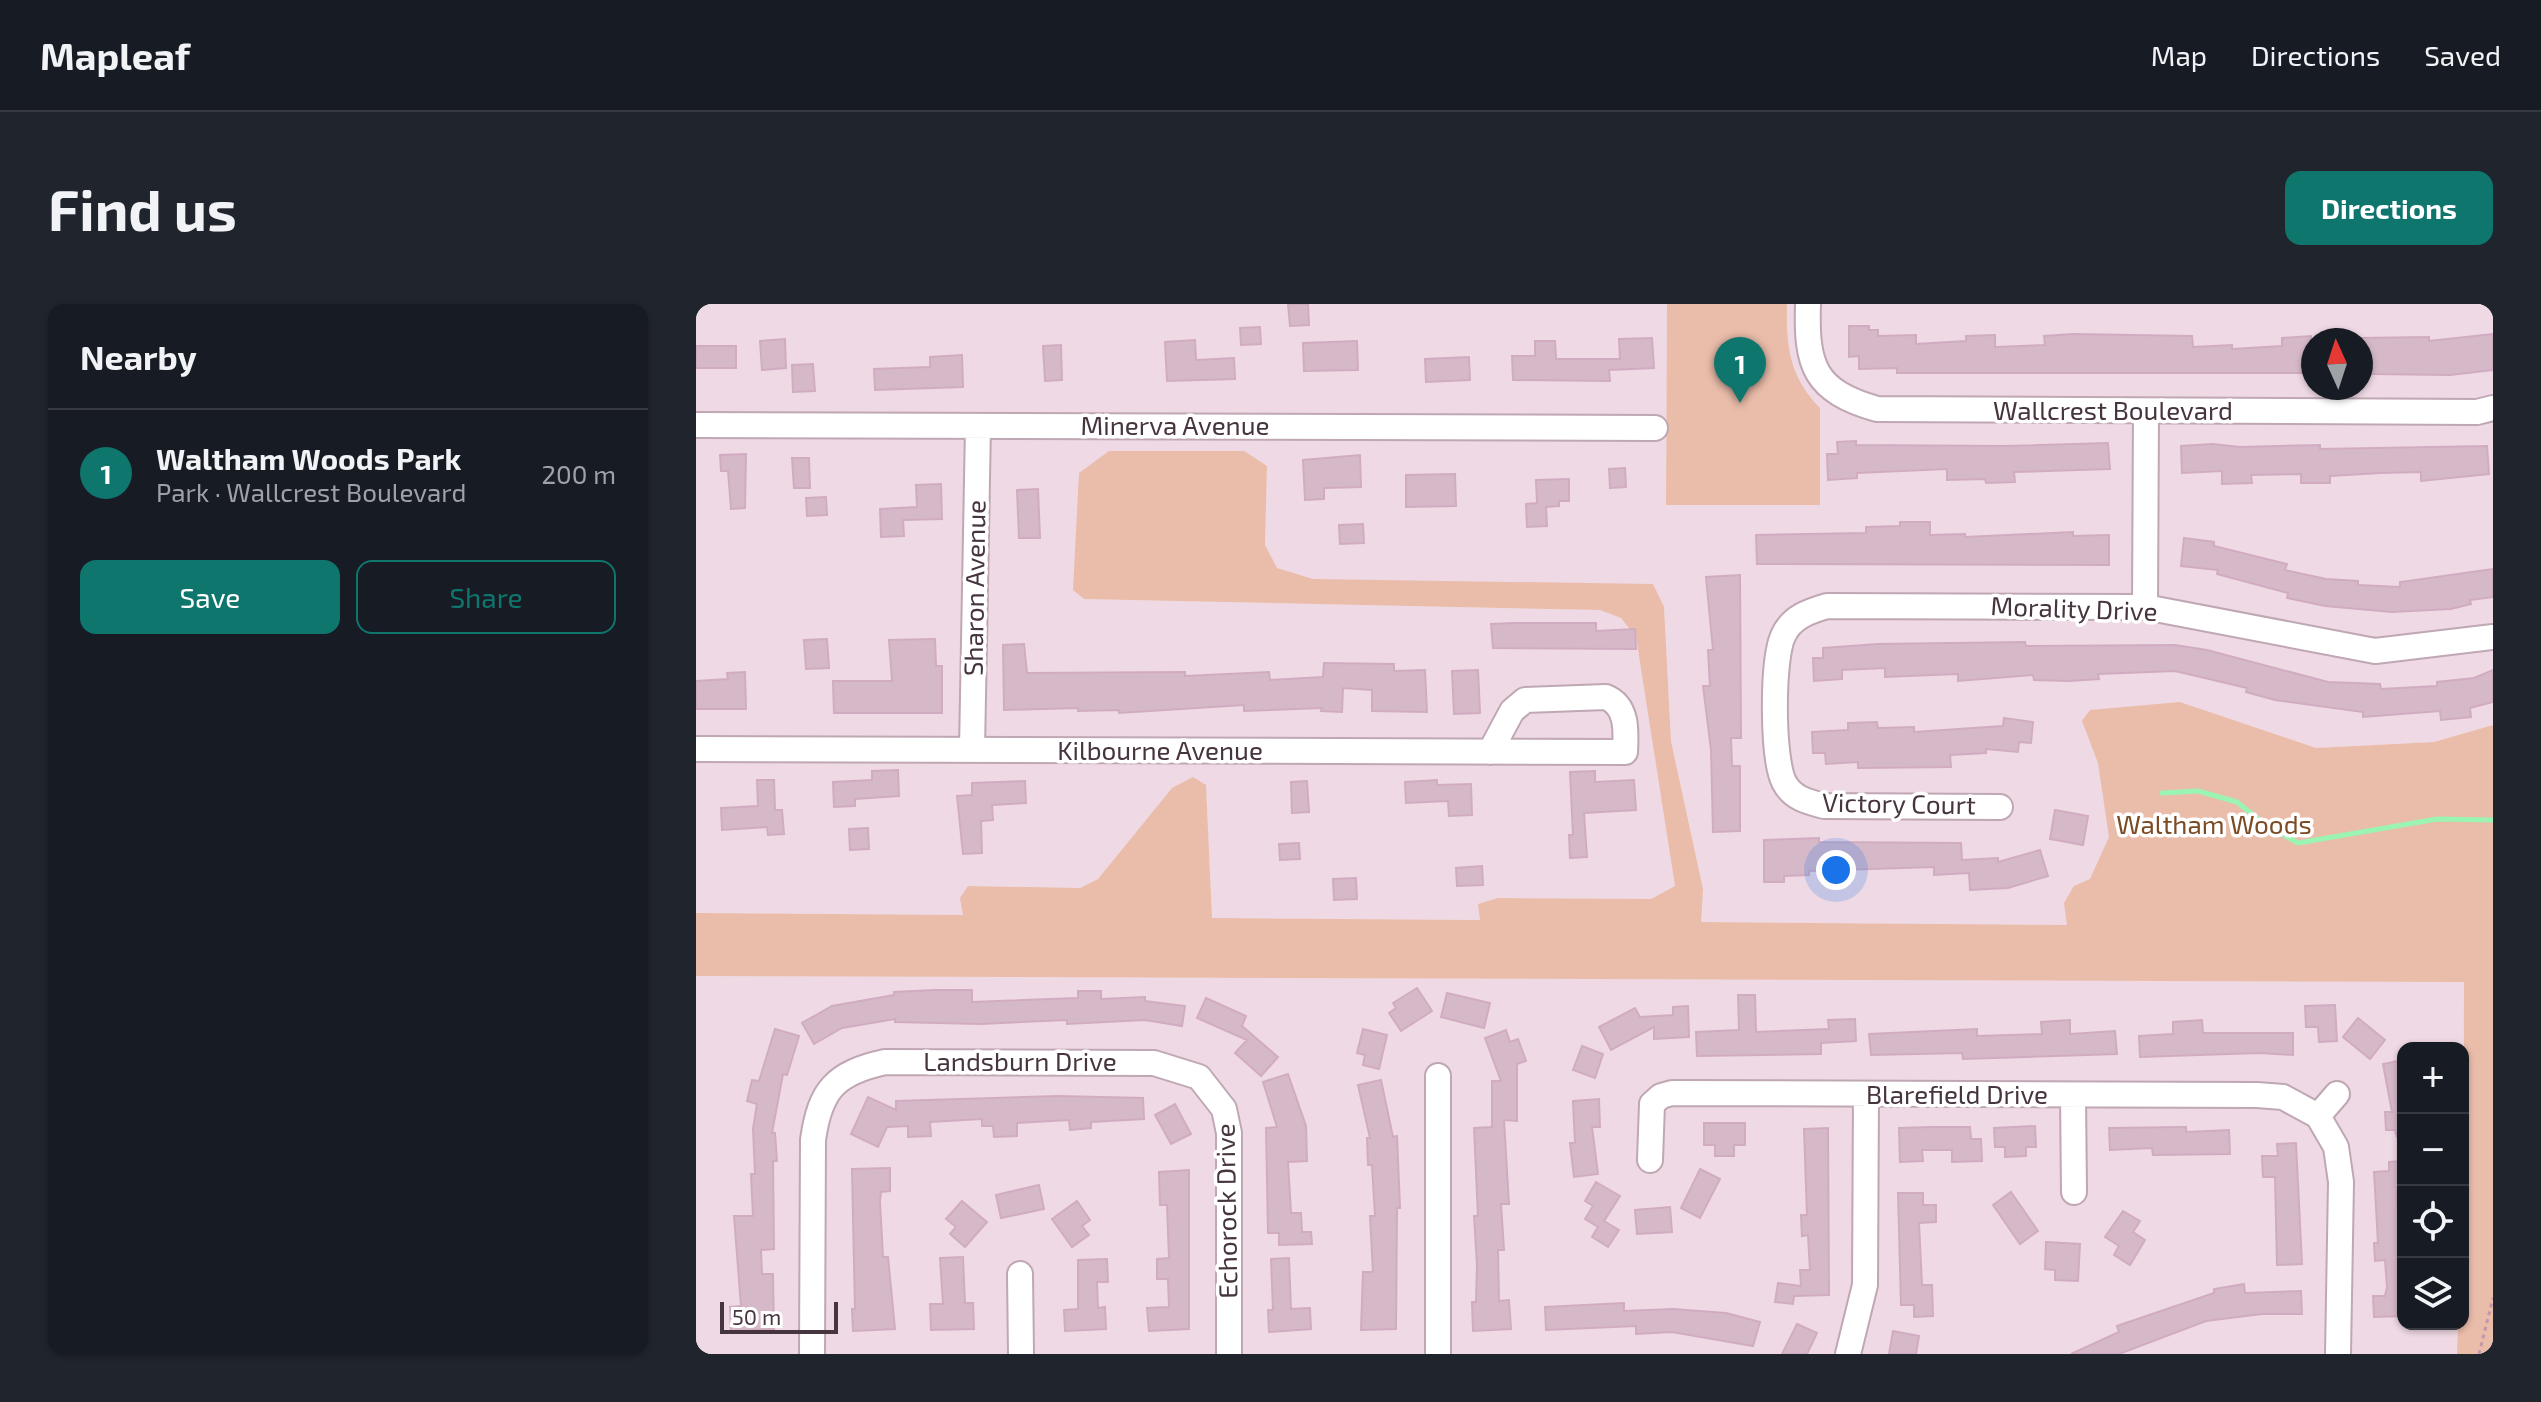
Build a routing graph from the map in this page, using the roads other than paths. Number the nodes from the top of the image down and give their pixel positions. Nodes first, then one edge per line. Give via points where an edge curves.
1 (1808, 304) edge
2 (2493, 408) edge
3 (2146, 412) junction
4 (696, 425) edge
5 (978, 426) junction
6 (1655, 428) dead end
7 (2145, 607) junction
8 (2493, 637) edge
9 (1778, 661) joint
10 (696, 749) edge
11 (972, 750) junction
12 (1490, 752) junction
13 (2000, 807) dead end
14 (1438, 1076) dead end
15 (1199, 1077) joint
16 (1866, 1094) junction
17 (2337, 1094) dead end
18 (2073, 1095) junction
19 (2318, 1116) junction
20 (1650, 1160) dead end
21 (2074, 1192) dead end
22 (1020, 1274) dead end
23 (812, 1354) edge
24 (1021, 1354) edge
25 (1229, 1354) edge
26 (1438, 1354) edge
27 (1848, 1354) edge
28 (2338, 1354) edge

1 - 3 street, Wallcrest Boulevard via 1807,340 1817,374 1842,399 1877,409
2 - 3 street, Wallcrest Boulevard
3 - 7 street
4 - 5 street, Minerva Avenue
5 - 6 street, Minerva Avenue
5 - 11 street, Sharon Avenue
7 - 8 street, Morality Drive via 2375,651
7 - 9 street, Morality Drive via 1827,606 1801,614 1783,634
9 - 13 street, Victory Court via 1777,762 1784,784 1802,800 1824,806
10 - 11 street, Kilbourne Avenue
11 - 12 street, Kilbourne Avenue
12 - 12 street, Kilbourne Avenue via 1625,752 1626,721 1606,697 1525,700 1512,711
14 - 26 street
15 - 23 street, Landsburn Drive via 1154,1063 1063,1062 885,1062 842,1076 817,1112 813,1140
15 - 25 street, Echorock Drive via 1224,1109 1229,1133
16 - 18 street, Blarefield Drive
16 - 20 street, Blarefield Drive via 1661,1096 1650,1115
16 - 27 street via 1865,1285
17 - 19 street
18 - 19 street, Blarefield Drive via 2283,1097
18 - 21 street
19 - 28 street via 2336,1147 2341,1182
22 - 24 street

